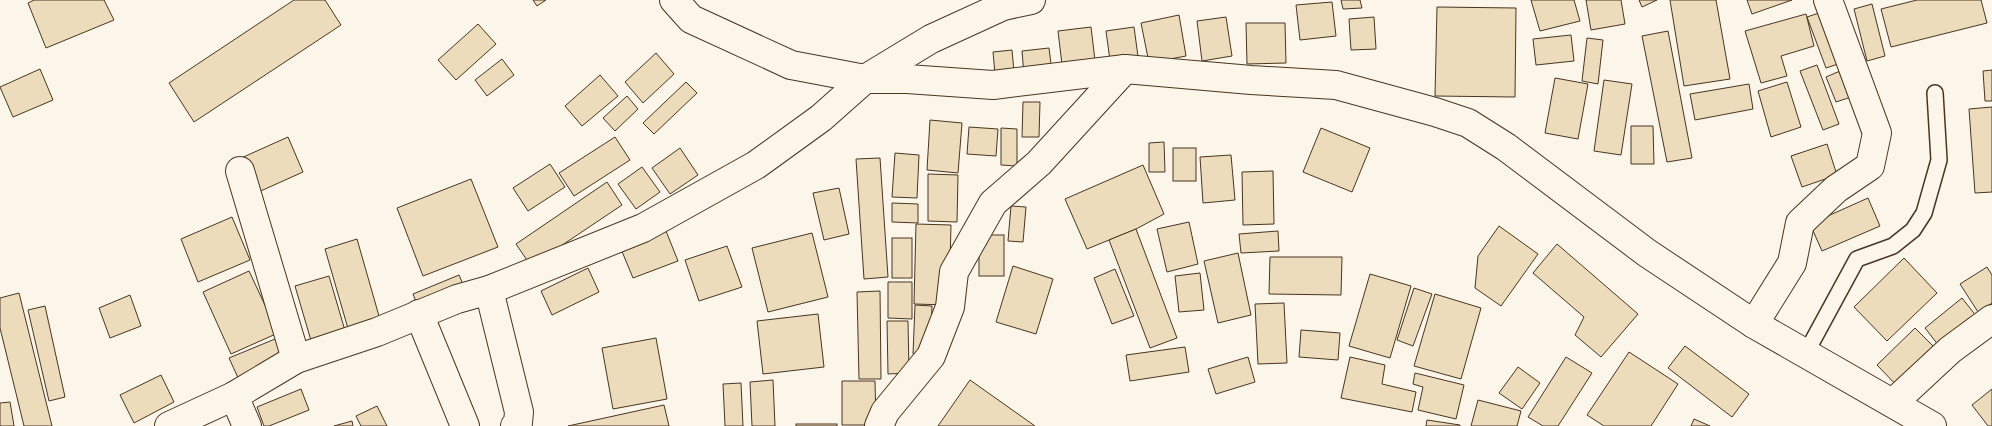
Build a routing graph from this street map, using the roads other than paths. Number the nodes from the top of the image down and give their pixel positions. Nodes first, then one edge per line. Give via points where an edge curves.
1 (674, 0) edge
2 (1031, 0) edge
3 (1828, 0) edge
4 (1125, 69) junction
5 (865, 80) junction
6 (1935, 93) dead end
7 (240, 171) dead end
8 (489, 290) junction
9 (419, 314) junction
10 (1992, 319) edge
11 (1754, 324) junction
12 (1806, 353) junction
13 (296, 359) junction
14 (234, 396) junction
15 (1893, 403) junction
16 (170, 426) edge
17 (247, 426) edge
18 (465, 426) edge
19 (515, 426) edge
20 (879, 426) edge
21 (1932, 426) edge

1 - 5 main road via 691,19 791,65
2 - 5 main road via 1003,6 931,39
3 - 11 main road via 1877,133 1870,166 1836,189 1800,223 1792,263
4 - 5 main road via 992,85
4 - 11 main road via 1336,85 1468,123 1506,147 1647,252
4 - 20 main road via 1039,163 993,203 954,272 950,307 931,356 885,412
5 - 8 main road via 821,118 756,165 708,193 643,228
6 - 12 lane via 1939,160 1924,213 1913,230 1893,246 1857,259
7 - 13 main road
8 - 9 main road
8 - 19 main road via 519,412
9 - 13 main road
9 - 18 main road
10 - 15 main road via 1950,350
11 - 12 main road
12 - 15 main road
13 - 14 main road
14 - 16 main road
14 - 17 main road
15 - 21 main road

